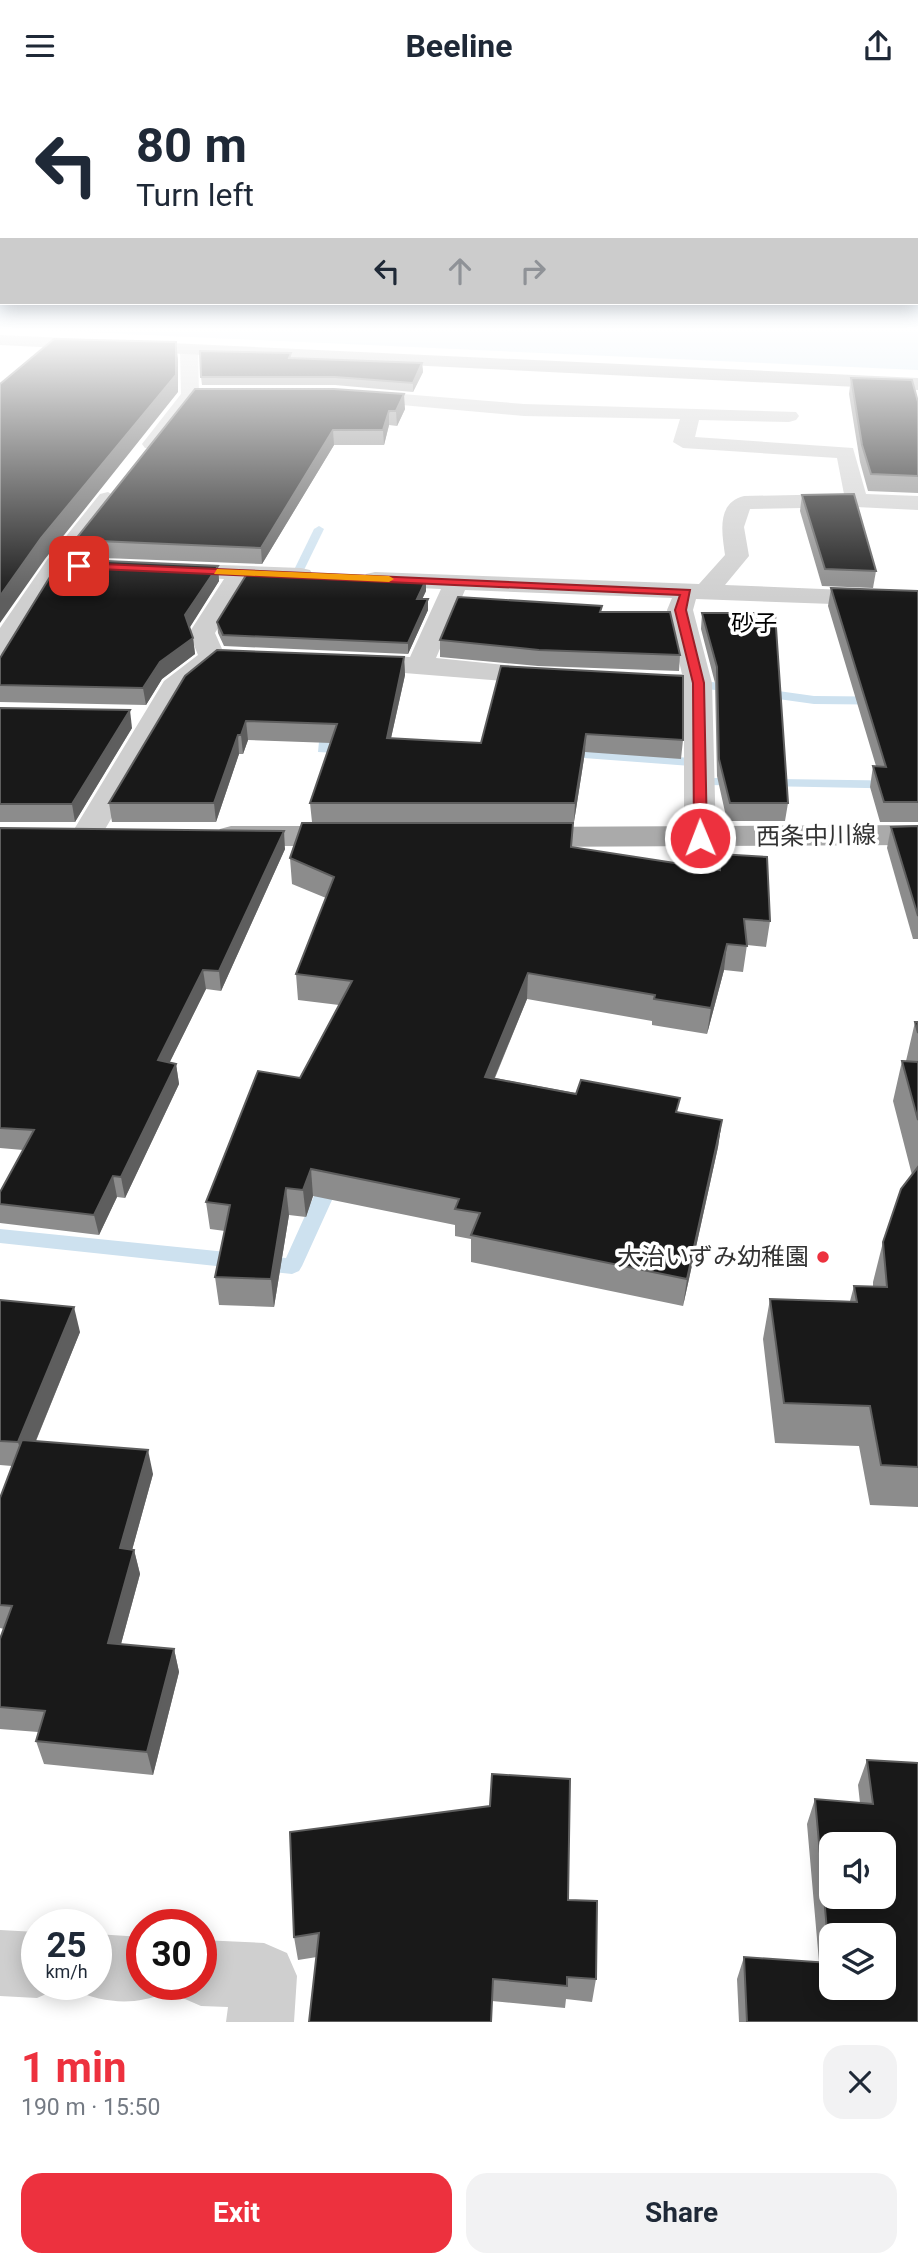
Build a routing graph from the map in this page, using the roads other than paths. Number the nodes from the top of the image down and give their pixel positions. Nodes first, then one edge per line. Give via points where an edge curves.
1 (174, 419) edge
2 (690, 419) edge
3 (138, 460) edge
4 (122, 481) edge
5 (856, 500) junction
6 (918, 503) edge
7 (142, 569) edge
8 (240, 573) junction
9 (323, 576) edge
10 (350, 577) edge
11 (456, 582) junction
12 (696, 592) junction
13 (918, 600) edge
14 (0, 647) edge
15 (212, 657) junction
16 (282, 660) edge
17 (323, 661) edge
18 (420, 665) junction
19 (578, 678) edge
20 (605, 680) edge
21 (698, 683) junction
22 (918, 835) edge
23 (74, 836) joint
24 (126, 836) edge
25 (206, 836) edge
26 (382, 837) edge
27 (491, 837) edge
28 (700, 838) junction
29 (0, 1963) edge
30 (21, 1964) edge
31 (217, 1974) edge
32 (260, 2022) edge

1 - 3 street
2 - 5 street via 684,442 846,452
4 - 14 street via 67,566
5 - 6 street
5 - 12 street via 744,503 732,518 737,556
7 - 8 street
8 - 9 street
8 - 15 street via 202,633
10 - 11 street
11 - 12 street
11 - 18 street
12 - 13 street
12 - 21 street via 681,610
15 - 16 street
15 - 23 street via 141,717
17 - 18 street
18 - 19 street
20 - 21 street
21 - 28 street
22 - 28 main road, 西条中川線
23 - 24 main road
25 - 26 main road
27 - 28 main road, 西条中川線
29 - 30 street
31 - 32 street via 264,1976

